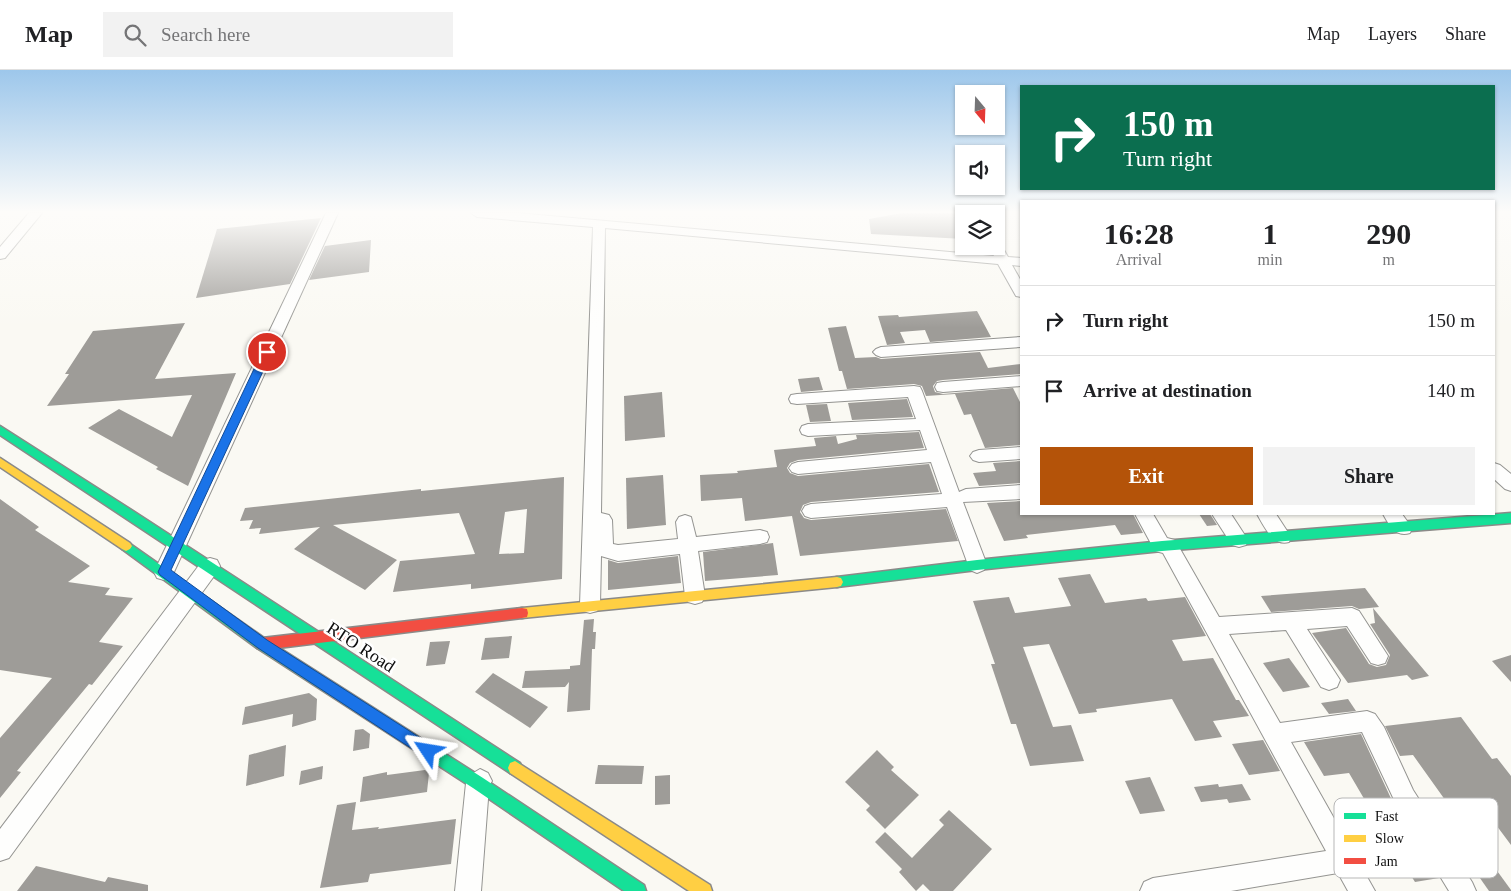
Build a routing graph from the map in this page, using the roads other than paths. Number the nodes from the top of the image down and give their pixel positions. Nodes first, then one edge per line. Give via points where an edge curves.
1 (314, 251) edge
2 (598, 251) edge
3 (906, 251) edge
4 (1000, 255) edge
5 (1003, 260) junction
6 (1020, 262) edge
7 (1020, 291) edge
8 (1020, 342) edge
9 (881, 352) dead end
10 (1020, 382) edge
11 (943, 387) dead end
12 (796, 399) dead end
13 (926, 424) junction
14 (0, 430) edge
15 (808, 430) dead end
16 (1020, 453) edge
17 (937, 455) junction
18 (979, 456) dead end
19 (0, 462) edge
20 (798, 468) dead end
21 (1495, 470) edge
22 (1511, 484) edge
23 (1020, 492) edge
24 (960, 498) junction
25 (602, 502) dead end
26 (811, 512) dead end
27 (1145, 515) edge
28 (1222, 515) edge
29 (1267, 515) edge
30 (1452, 518) edge
31 (1511, 518) edge
32 (1398, 521) edge
33 (685, 522) dead end
34 (760, 537) dead end
35 (1282, 537) junction
36 (1239, 540) junction
37 (178, 544) junction
38 (688, 544) junction
39 (1165, 545) junction
40 (977, 565) junction
41 (210, 566) junction
42 (164, 572) junction
43 (191, 591) junction
44 (695, 596) junction
45 (590, 605) junction
46 (1291, 621) junction
47 (1213, 626) junction
48 (314, 637) junction
49 (262, 644) junction
50 (1378, 656) dead end
51 (1328, 680) dead end
52 (1274, 734) junction
53 (502, 760) junction
54 (478, 783) junction
55 (1405, 798) edge
56 (1334, 840) edge
57 (0, 849) edge
58 (1334, 862) edge
59 (1355, 878) edge
60 (1455, 878) edge
61 (468, 891) edge
62 (638, 891) edge
63 (704, 891) edge
64 (1153, 891) edge
65 (1362, 891) edge
66 (1463, 891) edge

1 - 37 street
2 - 45 street
3 - 5 street
4 - 5 street
5 - 6 street
5 - 7 street
8 - 9 street
10 - 11 street
12 - 13 street via 914,391
13 - 15 street
13 - 17 street
14 - 37 street, RTO Road
16 - 18 street
17 - 20 street
17 - 24 street
19 - 42 street
21 - 22 street
23 - 24 street
24 - 26 street
24 - 40 street
25 - 38 street via 606,550 618,553
27 - 39 street
28 - 36 street
29 - 35 street
30 - 31 street
30 - 32 street
32 - 35 street
33 - 38 street
34 - 38 street
35 - 36 street
36 - 39 street
37 - 41 street, RTO Road
37 - 42 street
38 - 44 street
39 - 40 street
39 - 47 street
40 - 44 street
41 - 43 street
41 - 48 street, RTO Road
42 - 43 street
43 - 49 street
43 - 57 street
44 - 45 street
45 - 48 street
46 - 47 street
46 - 50 street via 1352,617
46 - 51 street
47 - 52 street
48 - 49 street
48 - 53 street, RTO Road
49 - 54 street
52 - 55 street via 1367,721
52 - 56 street
53 - 54 street
53 - 63 street, RTO Road
54 - 61 street
54 - 62 street
58 - 64 street
59 - 65 street
60 - 66 street

